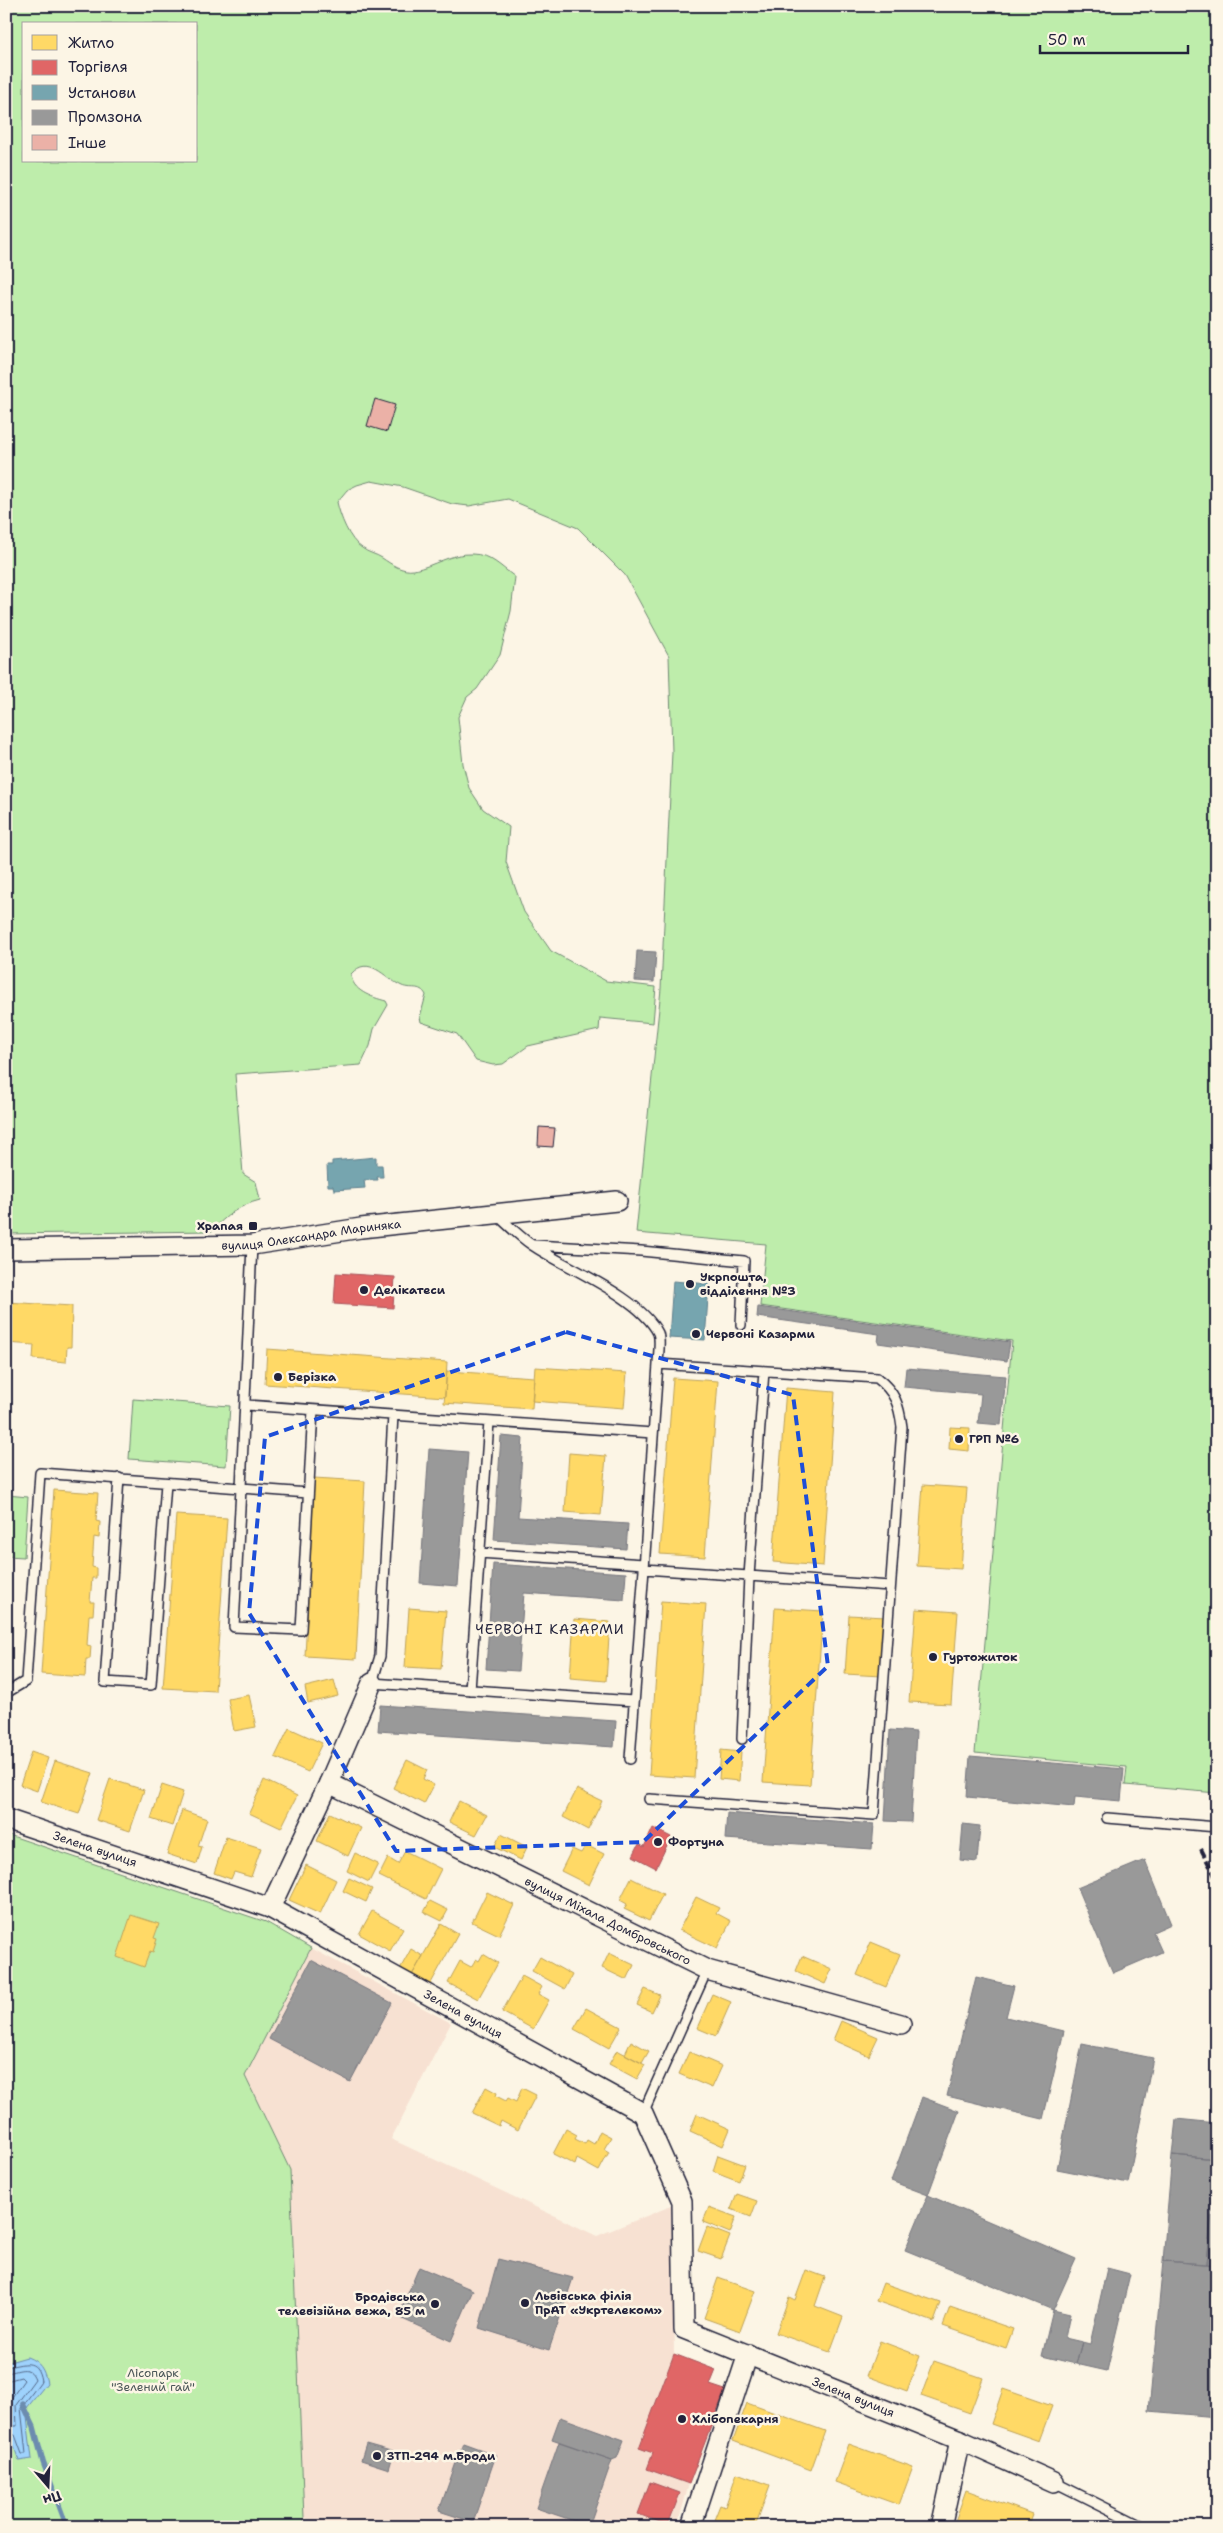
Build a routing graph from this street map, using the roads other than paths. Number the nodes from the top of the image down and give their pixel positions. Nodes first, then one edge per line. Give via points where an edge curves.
1 (617, 1201) dead end
2 (497, 1215) junction
3 (252, 1245) junction
4 (532, 1245) junction
5 (6, 1249) edge
6 (740, 1325) dead end
7 (658, 1364) junction
8 (764, 1371) junction
9 (246, 1405) junction
10 (313, 1410) junction
11 (393, 1415) junction
12 (489, 1422) junction
13 (653, 1433) junction
14 (119, 1478) junction
15 (166, 1483) junction
16 (241, 1488) junction
17 (308, 1493) junction
18 (480, 1552) junction
19 (644, 1566) junction
20 (749, 1576) junction
21 (890, 1586) junction
22 (372, 1683) junction
23 (470, 1690) junction
24 (6, 1693) edge
25 (634, 1701) junction
26 (742, 1740) dead end
27 (630, 1759) dead end
28 (329, 1783) junction
29 (649, 1799) dead end
30 (1107, 1818) dead end
31 (6, 1819) edge
32 (1217, 1827) edge
33 (270, 1908) junction
34 (708, 1970) junction
35 (901, 2024) dead end
36 (643, 2113) junction
37 (748, 2354) junction
38 (960, 2440) junction
39 (1054, 2482) joint
40 (691, 2527) edge
41 (941, 2527) edge
42 (1144, 2527) edge

1 - 2 street, вулиця Олександра Мариняка
2 - 3 street, вулиця Олександра Мариняка via 361,1228
2 - 4 lane
3 - 5 street, вулиця Олександра Мариняка
3 - 9 lane
4 - 6 lane via 744,1261
4 - 7 lane via 585,1274 646,1319 659,1335
7 - 8 lane
7 - 13 lane
8 - 20 lane
8 - 21 lane via 877,1378 893,1392 899,1405 902,1427
9 - 10 lane
9 - 16 lane
10 - 11 lane
10 - 17 lane
11 - 12 lane
11 - 22 lane via 380,1656
12 - 13 lane
12 - 18 lane
13 - 19 lane
14 - 15 lane
14 - 15 lane via 105,1682 151,1685
14 - 24 lane via 40,1473 26,1681
15 - 16 lane
16 - 17 lane
16 - 17 lane via 234,1627 301,1630
18 - 19 lane
18 - 23 lane
19 - 20 lane
19 - 25 lane
20 - 21 lane
20 - 26 lane
21 - 29 lane via 874,1815
22 - 23 lane
22 - 28 street
23 - 25 lane
25 - 27 lane
28 - 33 street
28 - 34 street, вулиця Міхала Домбровського
30 - 32 lane
31 - 33 street, Зелена вулиця
33 - 36 street, Зелена вулиця
34 - 35 street, вулиця Міхала Домбровського
34 - 36 lane
36 - 37 street, Зелена вулиця via 682,2201 684,2329
37 - 38 street, Зелена вулиця
37 - 40 street
38 - 39 street, Зелена вулиця
38 - 41 street
39 - 42 lane

